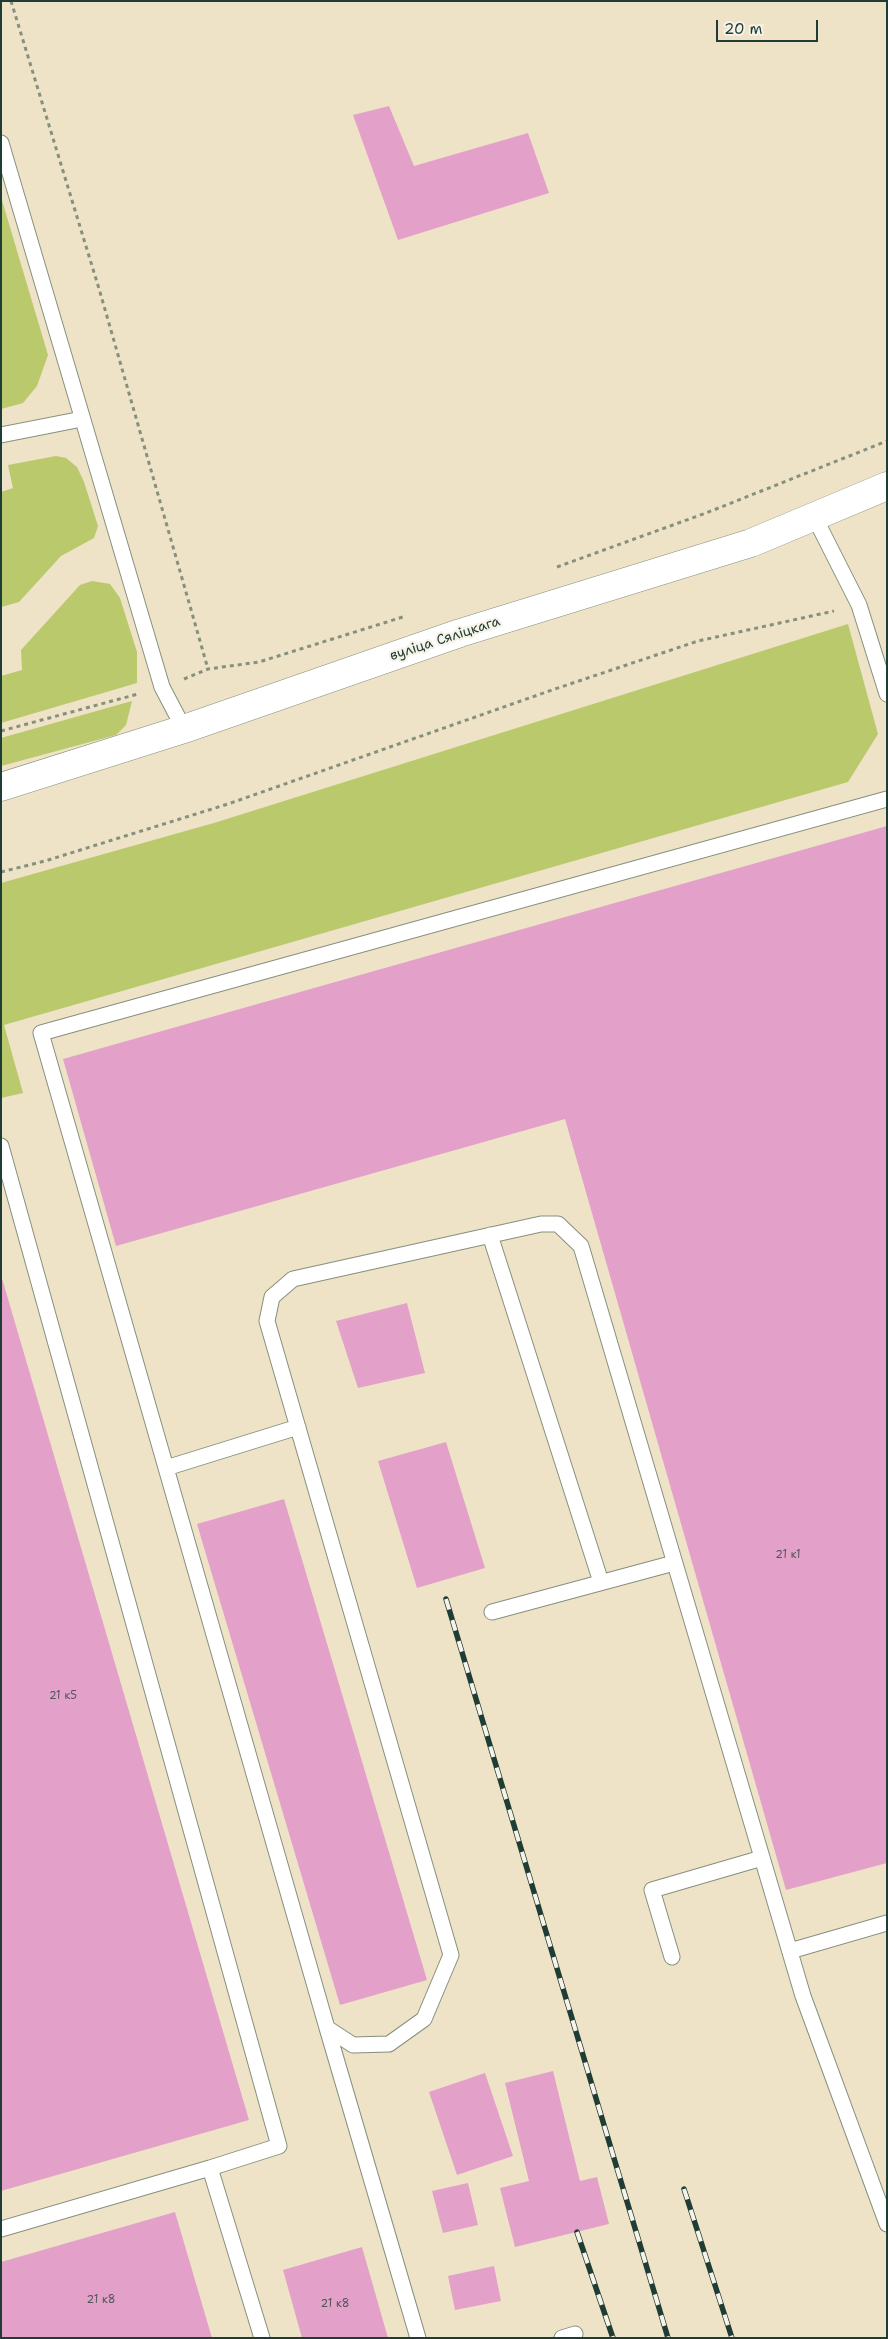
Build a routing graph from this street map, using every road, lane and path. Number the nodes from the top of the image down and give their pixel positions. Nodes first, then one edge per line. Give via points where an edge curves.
1 (11, 1) edge
2 (1, 143) edge
3 (82, 419) junction
4 (1, 435) edge
5 (887, 441) edge
6 (887, 486) edge
7 (814, 516) junction
8 (554, 568) dead end
9 (859, 605) junction
10 (407, 615) dead end
11 (208, 669) junction
12 (162, 687) junction
13 (887, 694) edge
14 (184, 729) junction
15 (1, 731) edge
16 (1, 787) edge
17 (887, 799) edge
18 (1, 872) edge
19 (1, 1146) edge
20 (490, 1235) junction
21 (298, 1427) junction
22 (166, 1468) junction
23 (674, 1563) junction
24 (601, 1582) junction
25 (492, 1612) dead end
26 (762, 1858) junction
27 (887, 1923) edge
28 (790, 1951) junction
29 (672, 1957) dead end
30 (327, 2028) junction
31 (210, 2168) junction
32 (887, 2224) edge
33 (1, 2229) edge
34 (262, 2338) edge
35 (418, 2338) edge

1 - 11 path via 100,292
2 - 3 lane
3 - 4 lane
3 - 12 lane
5 - 8 path via 706,513
6 - 7 main road, вуліца Сяліцкага
7 - 9 lane
7 - 14 main road, вуліца Сяліцкага via 751,543 460,633
9 - 13 lane
9 - 18 path via 698,641 228,804
10 - 11 path via 259,662
11 - 12 path
12 - 14 lane
12 - 15 path
14 - 16 main road, вуліца Сяліцкага
17 - 22 lane via 41,1033
19 - 31 lane via 279,2146
20 - 21 lane via 293,1279 272,1297 267,1321
20 - 23 lane via 541,1224 558,1224 581,1246
20 - 24 lane
21 - 22 lane
21 - 30 lane via 451,1955 424,2019 389,2044 353,2045
22 - 30 lane
23 - 24 lane
23 - 26 lane
24 - 25 lane
26 - 28 lane
26 - 29 lane via 652,1890
27 - 28 lane
28 - 32 lane via 803,1996
30 - 35 lane
31 - 33 lane
31 - 34 lane

